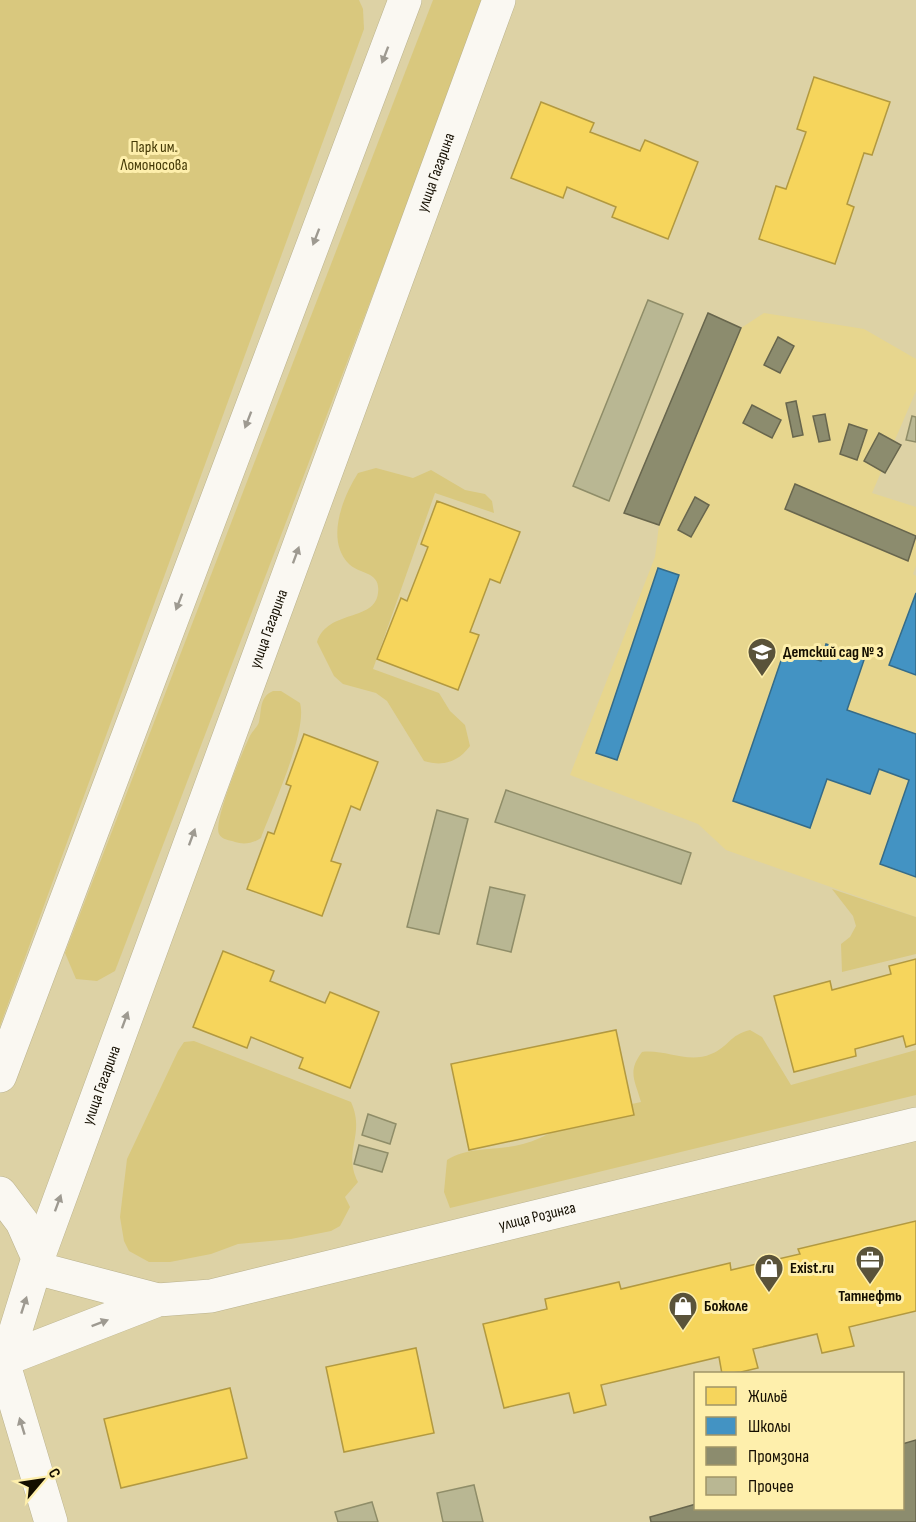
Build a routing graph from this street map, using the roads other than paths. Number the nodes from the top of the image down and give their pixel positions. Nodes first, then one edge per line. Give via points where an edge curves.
1 (405, 0) edge
2 (499, 0) edge
3 (0, 1076) edge
4 (916, 1124) edge
5 (0, 1193) edge
6 (37, 1263) junction
7 (158, 1300) junction
8 (4, 1369) edge
9 (51, 1522) edge

1 -> 3 main road
6 -> 2 main road, улица Гагарина
4 - 7 main road, улица Розинга via 211,1296
5 - 6 main road via 22,1222
6 - 7 main road
8 -> 6 main road, улица Гагарина
8 -> 7 main road
9 -> 8 main road

